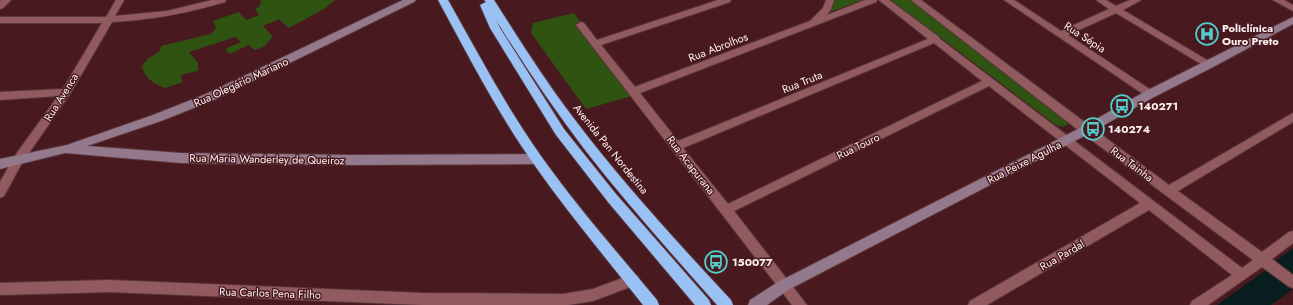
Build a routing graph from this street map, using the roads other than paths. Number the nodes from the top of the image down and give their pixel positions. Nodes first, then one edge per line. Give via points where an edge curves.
1 (7, 0) edge
2 (120, 0) edge
3 (222, 0) edge
4 (411, 0) edge
5 (443, 0) edge
6 (483, 0) edge
7 (489, 0) edge
8 (727, 0) edge
9 (830, 0) edge
10 (873, 0) edge
11 (883, 0) edge
12 (915, 0) edge
13 (1008, 0) edge
14 (1100, 0) edge
15 (1137, 0) edge
16 (1277, 0) edge
17 (0, 6) edge
18 (1293, 8) edge
19 (1116, 9) junction
20 (0, 20) edge
21 (108, 20) junction
22 (1293, 20) edge
23 (581, 25) dead end
24 (812, 25) junction
25 (1060, 35) junction
26 (936, 39) junction
27 (595, 44) junction
28 (1209, 65) junction
29 (989, 82) junction
30 (66, 92) junction
31 (633, 92) junction
32 (1150, 94) junction
33 (0, 96) edge
34 (1293, 117) edge
35 (1086, 130) junction
36 (1066, 140) junction
37 (676, 146) junction
38 (65, 149) junction
39 (536, 159) junction
40 (18, 160) junction
41 (0, 164) edge
42 (1169, 191) junction
43 (0, 193) edge
44 (1149, 204) junction
45 (726, 210) junction
46 (1293, 236) edge
47 (1265, 261) junction
48 (1242, 275) junction
49 (633, 280) junction
50 (1293, 282) edge
51 (784, 286) junction
52 (0, 289) edge
53 (652, 305) edge
54 (704, 305) edge
55 (726, 305) edge
56 (755, 305) edge
57 (800, 305) edge
58 (975, 305) edge
59 (1197, 305) edge

1 - 17 street
2 - 21 street, Rua Avenca
3 - 21 street via 172,13
4 - 38 street, Rua Olegário Mariano via 210,97
5 - 39 highway via 497,97
6 - 54 highway via 495,28 560,132 612,198
7 - 55 highway, Avenida Pan Nordestina via 548,91 586,142
8 - 27 street
9 - 24 street, Rua Abrolhos via 827,9
10 - 24 street, Rua Abrolhos
11 - 26 street, Rua Tainha
12 - 35 street, Rua Tainha
13 - 25 street, Rua Sépia
14 - 19 street
15 - 19 street
16 - 18 street
19 - 25 street
19 - 28 street
20 - 21 street
21 - 30 street, Rua Avenca
22 - 28 street, Rua Peixe Agulha
23 - 27 street, Rua Acapurana
24 - 31 street, Rua Abrolhos
25 - 32 street, Rua Sépia
26 - 29 street, Rua Tainha
26 - 37 street, Rua Truta
27 - 31 street, Rua Acapurana
28 - 32 street, Rua Peixe Agulha
29 - 36 street, Rua Tainha
29 - 45 street, Rua Touro
30 - 33 street
30 - 40 street, Rua Avenca
31 - 37 street, Rua Acapurana
32 - 35 street, Rua Peixe Agulha
34 - 42 street
35 - 36 street, Rua Peixe Agulha
35 - 42 street, Rua Tainha
36 - 44 street, Rua Tainha
36 - 51 street, Rua Peixe Agulha
37 - 45 street, Rua Acapurana
38 - 39 street, Rua Maria Wanderley de Queiroz via 181,158
38 - 40 street, Rua Maria Wanderley de Queiroz
39 - 49 highway
40 - 41 street, Rua Maria Wanderley de Queiroz
40 - 43 street, Rua Avenca
42 - 47 street, Rua Tainha
44 - 48 street, Rua Tainha
44 - 58 street, Rua Pardal
45 - 51 street, Rua Acapurana
46 - 47 street
47 - 48 street
47 - 50 street, Rua Tainha
48 - 59 street
49 - 52 street, Rua Carlos Pena Filho via 593,295 563,300 423,299 109,286
49 - 53 highway
51 - 56 street, Rua Peixe Agulha
51 - 57 street, Rua Acapurana

